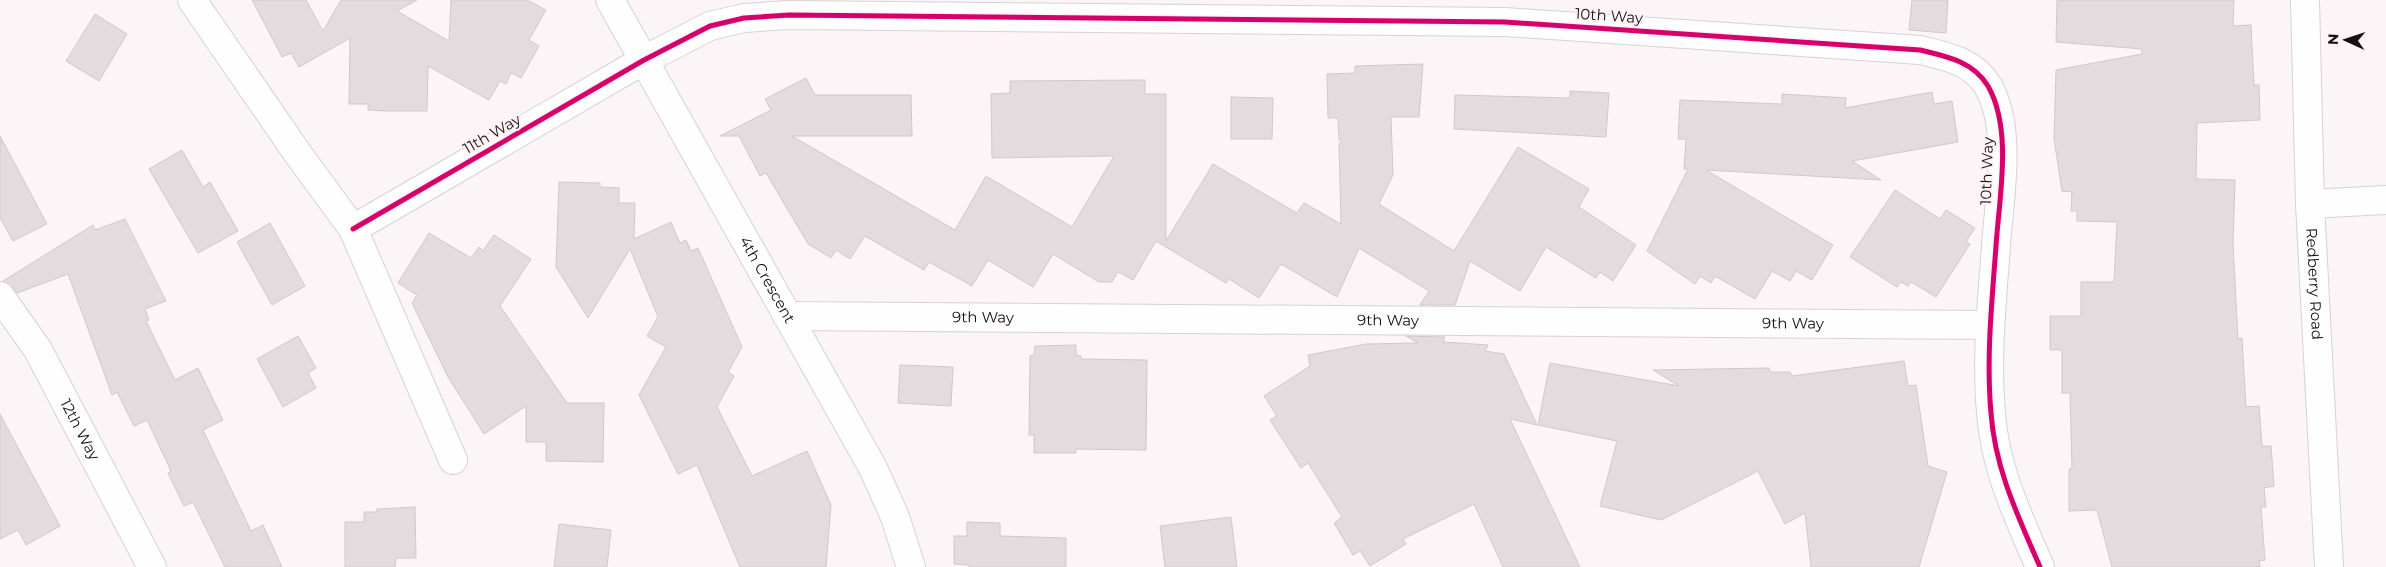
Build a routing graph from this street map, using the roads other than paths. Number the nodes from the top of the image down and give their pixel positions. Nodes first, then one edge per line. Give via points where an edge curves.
1 (192, 0) edge
2 (610, 0) edge
3 (2304, 0) edge
4 (644, 60) junction
5 (2386, 200) edge
6 (2310, 204) junction
7 (353, 229) junction
8 (0, 296) edge
9 (787, 316) junction
10 (1990, 325) junction
11 (453, 460) dead end
12 (152, 567) edge
13 (911, 567) edge
14 (2040, 567) edge
15 (2329, 567) edge

1 - 7 street
2 - 4 street, 4th Crescent
3 - 6 street, Redberry Road
4 - 7 street, 11th Way
4 - 9 street, 4th Crescent
4 - 10 street, 10th Way via 710,26 744,18 789,15 1505,22 1920,50 1969,65 1987,85 1998,111 2003,143
5 - 6 street
6 - 15 street, Redberry Road
7 - 11 street
8 - 12 street, 12th Way via 38,350
9 - 10 street, 9th Way
9 - 13 street, 4th Crescent via 872,468 895,517
10 - 14 street, 10th Way via 1991,412 1996,455

